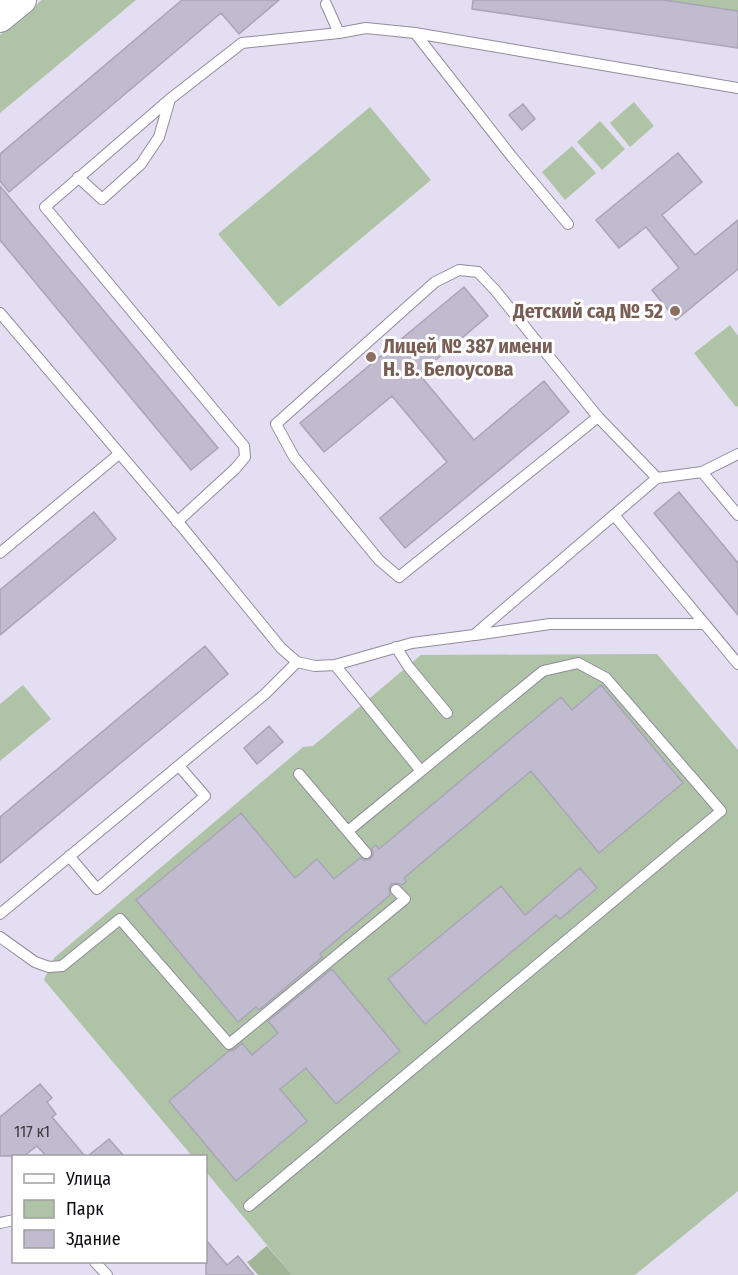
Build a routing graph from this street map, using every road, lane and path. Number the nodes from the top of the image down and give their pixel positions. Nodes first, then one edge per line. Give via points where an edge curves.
1 (22, 0) edge
2 (326, 4) dead end
3 (0, 18) edge
4 (339, 33) junction
5 (415, 33) junction
6 (738, 88) edge
7 (171, 99) junction
8 (78, 177) junction
9 (568, 224) dead end
10 (0, 313) edge
11 (598, 417) junction
12 (738, 453) edge
13 (119, 454) junction
14 (702, 472) junction
15 (657, 478) junction
16 (614, 515) junction
17 (738, 515) edge
18 (177, 522) junction
19 (0, 554) edge
20 (705, 624) junction
21 (474, 635) junction
22 (396, 647) junction
23 (297, 662) junction
24 (738, 664) edge
25 (335, 665) junction
26 (447, 714) dead end
27 (179, 766) junction
28 (421, 771) junction
29 (300, 774) dead end
30 (348, 831) junction
31 (366, 853) dead end
32 (69, 856) junction
33 (396, 890) dead end
34 (0, 914) edge
35 (0, 937) edge
36 (249, 1206) dead end
37 (96, 1263) edge
38 (107, 1275) edge

1 - 3 main road
2 - 4 lane
4 - 5 lane via 366,28
4 - 7 lane via 242,44
5 - 6 lane
5 - 9 lane
7 - 8 lane
7 - 8 lane via 159,137 141,164 102,199
8 - 18 lane via 45,207 244,446 245,457 235,469
10 - 13 lane
11 - 11 lane via 478,272 459,270 435,282 276,424 294,457 379,560 399,577
11 - 15 lane
12 - 14 lane
13 - 18 lane
13 - 19 lane
14 - 15 lane
14 - 17 lane
15 - 16 lane
16 - 20 lane
16 - 21 lane
18 - 23 lane via 280,648
20 - 21 lane via 550,624
20 - 24 lane
21 - 22 lane
22 - 25 lane
22 - 26 lane
23 - 25 lane
23 - 27 lane
25 - 28 lane
27 - 32 lane
27 - 32 lane via 205,796 97,889
28 - 30 lane
28 - 36 lane via 543,671 578,663 606,678 721,811
29 - 30 lane
30 - 31 lane
32 - 34 lane
33 - 35 lane via 405,899 229,1044 120,919 62,966 50,968
37 - 38 lane

